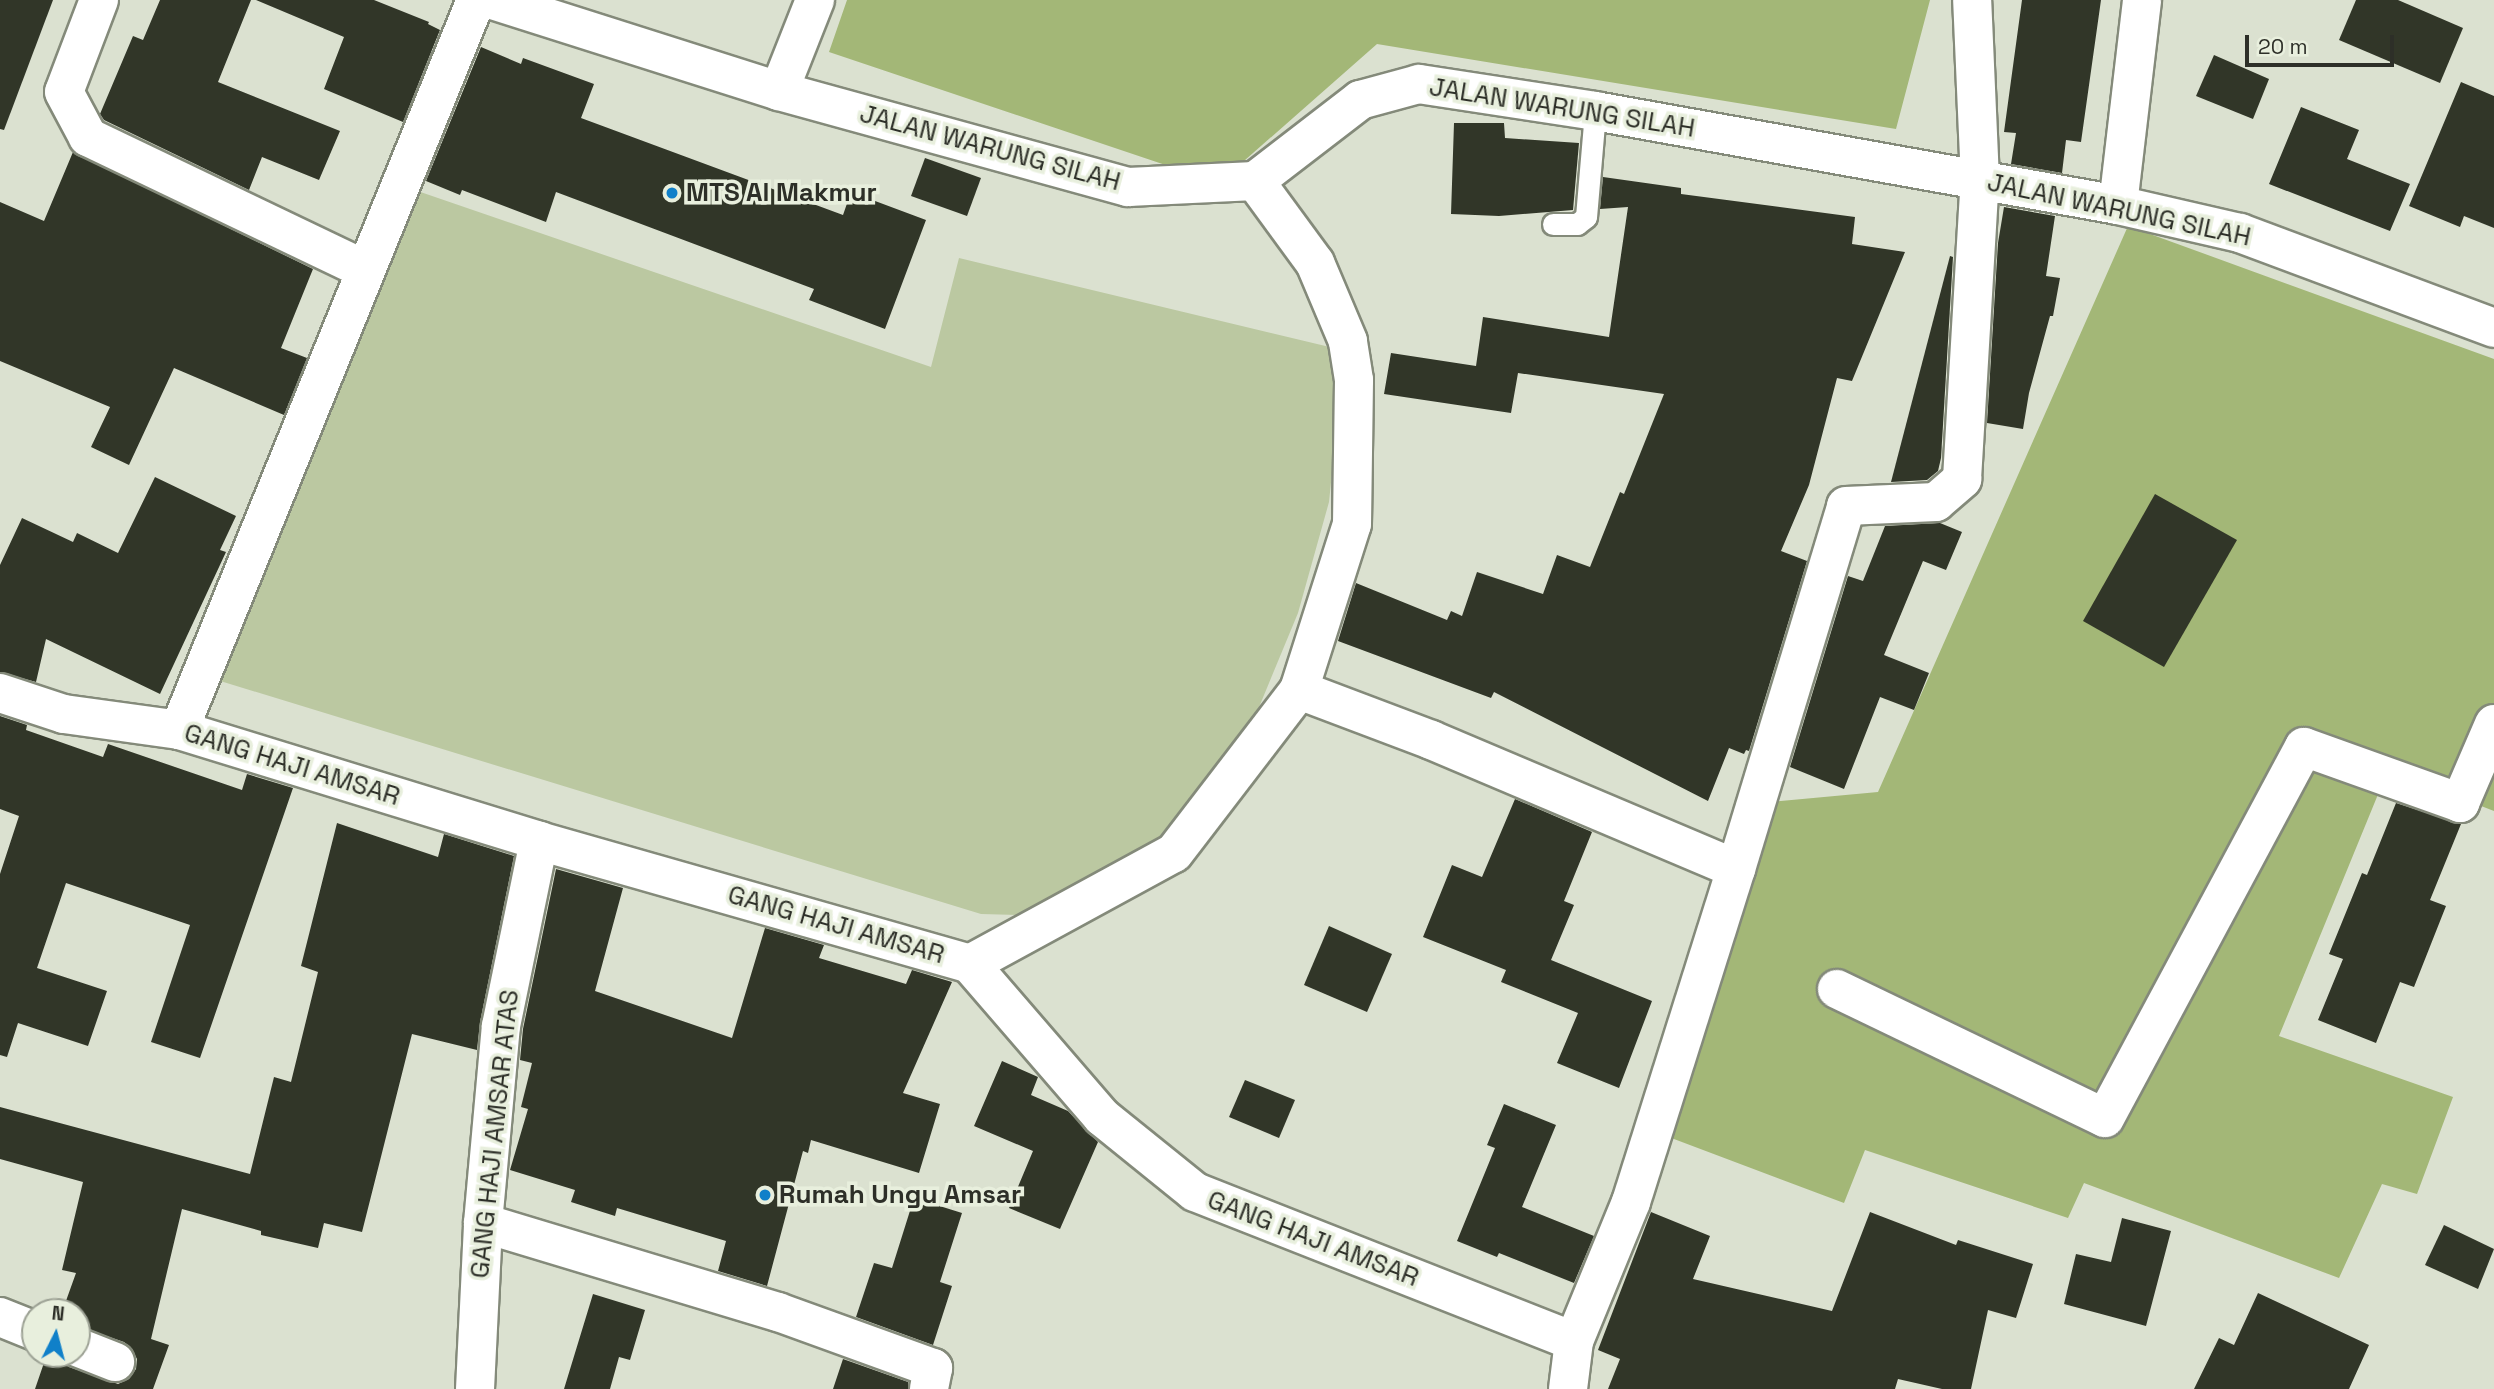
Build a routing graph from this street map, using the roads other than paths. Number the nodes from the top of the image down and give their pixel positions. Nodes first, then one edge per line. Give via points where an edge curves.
1 (99, 0) edge
2 (476, 0) edge
3 (492, 0) edge
4 (815, 0) edge
5 (1972, 0) edge
6 (2142, 0) edge
7 (779, 91) junction
8 (1595, 111) junction
9 (1980, 180) junction
10 (1255, 181) junction
11 (2118, 205) junction
12 (1553, 224) dead end
13 (365, 270) junction
14 (2494, 328) edge
15 (1299, 690) junction
16 (0, 693) edge
17 (2494, 724) edge
18 (179, 730) junction
19 (539, 841) junction
20 (1736, 869) junction
21 (971, 964) junction
22 (1837, 989) dead end
23 (483, 1223) junction
24 (0, 1317) edge
25 (21, 1325) edge
26 (1574, 1341) junction
27 (91, 1353) edge
28 (115, 1362) dead end
29 (475, 1389) edge
30 (929, 1389) edge
31 (1568, 1389) edge

1 - 13 street via 64,92 88,137
2 - 13 street
3 - 7 street, JALAN WARUNG SILAH
4 - 7 street
5 - 9 street
6 - 11 street
7 - 10 street, JALAN WARUNG SILAH via 1128,187
8 - 9 street, JALAN WARUNG SILAH
8 - 10 street, JALAN WARUNG SILAH via 1419,83 1360,100
8 - 12 lane via 1586,217 1577,224
9 - 11 street, JALAN WARUNG SILAH
9 - 20 street via 1962,479 1936,502 1846,506
10 - 15 street via 1315,263 1348,341 1354,380 1352,524
11 - 14 street, JALAN WARUNG SILAH via 2240,233
13 - 18 street
15 - 20 street via 1431,740
15 - 21 street via 1174,853
16 - 18 street, GANG HAJI AMSAR via 64,714
17 - 22 street via 2460,803 2304,747 2105,1118
18 - 19 street, GANG HAJI AMSAR
19 - 21 street, GANG HAJI AMSAR
19 - 23 street, GANG HAJI AMSAR ATAS via 501,1026
20 - 26 street via 1631,1202
21 - 26 street, GANG HAJI AMSAR via 1102,1117 1195,1192
23 - 29 street, GANG HAJI AMSAR ATAS
23 - 30 street via 778,1312 933,1368
24 - 25 street
26 - 31 street
27 - 28 street

